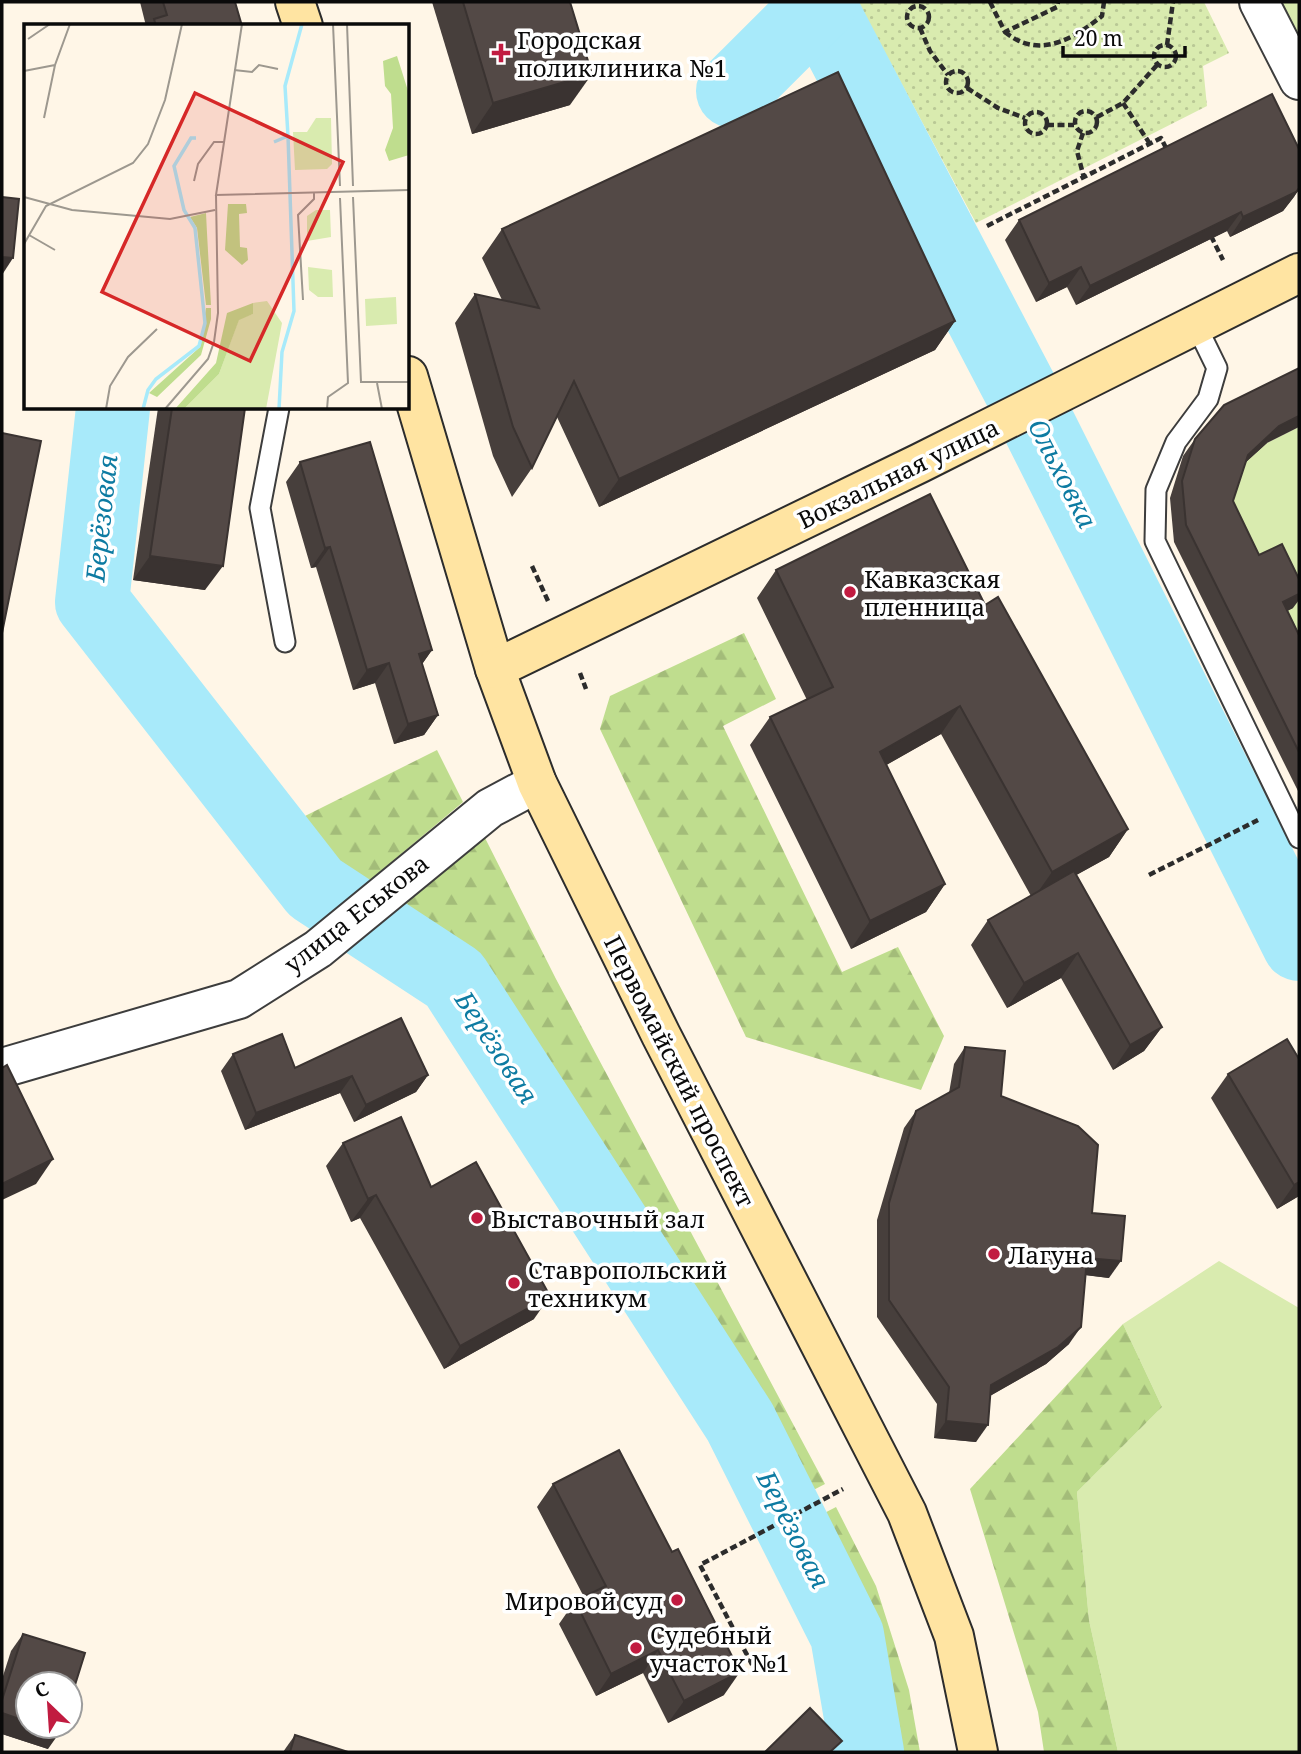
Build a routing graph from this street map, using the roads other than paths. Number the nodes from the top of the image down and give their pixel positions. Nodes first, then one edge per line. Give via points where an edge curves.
1 (295, 2) edge
2 (1259, 2) edge
3 (302, 24) edge
4 (1299, 80) edge
5 (1299, 273) edge
6 (1196, 324) junction
7 (410, 383) edge
8 (279, 410) edge
9 (285, 642) dead end
10 (495, 669) junction
11 (537, 783) junction
12 (1299, 838) edge
13 (2, 1068) edge
14 (978, 1752) edge

1 - 3 main road
2 - 4 street
5 - 6 main road, Вокзальная улица
6 - 10 main road, Вокзальная улица
6 - 12 lane via 1217,368 1208,399 1176,442 1156,490 1155,541
7 - 10 main road, Первомайский проспект
8 - 9 lane via 260,508
10 - 11 main road, Первомайский проспект
11 - 13 street, улица Еськова via 490,808 317,949 239,999
11 - 14 main road, Первомайский проспект via 649,1012 907,1513 954,1636

